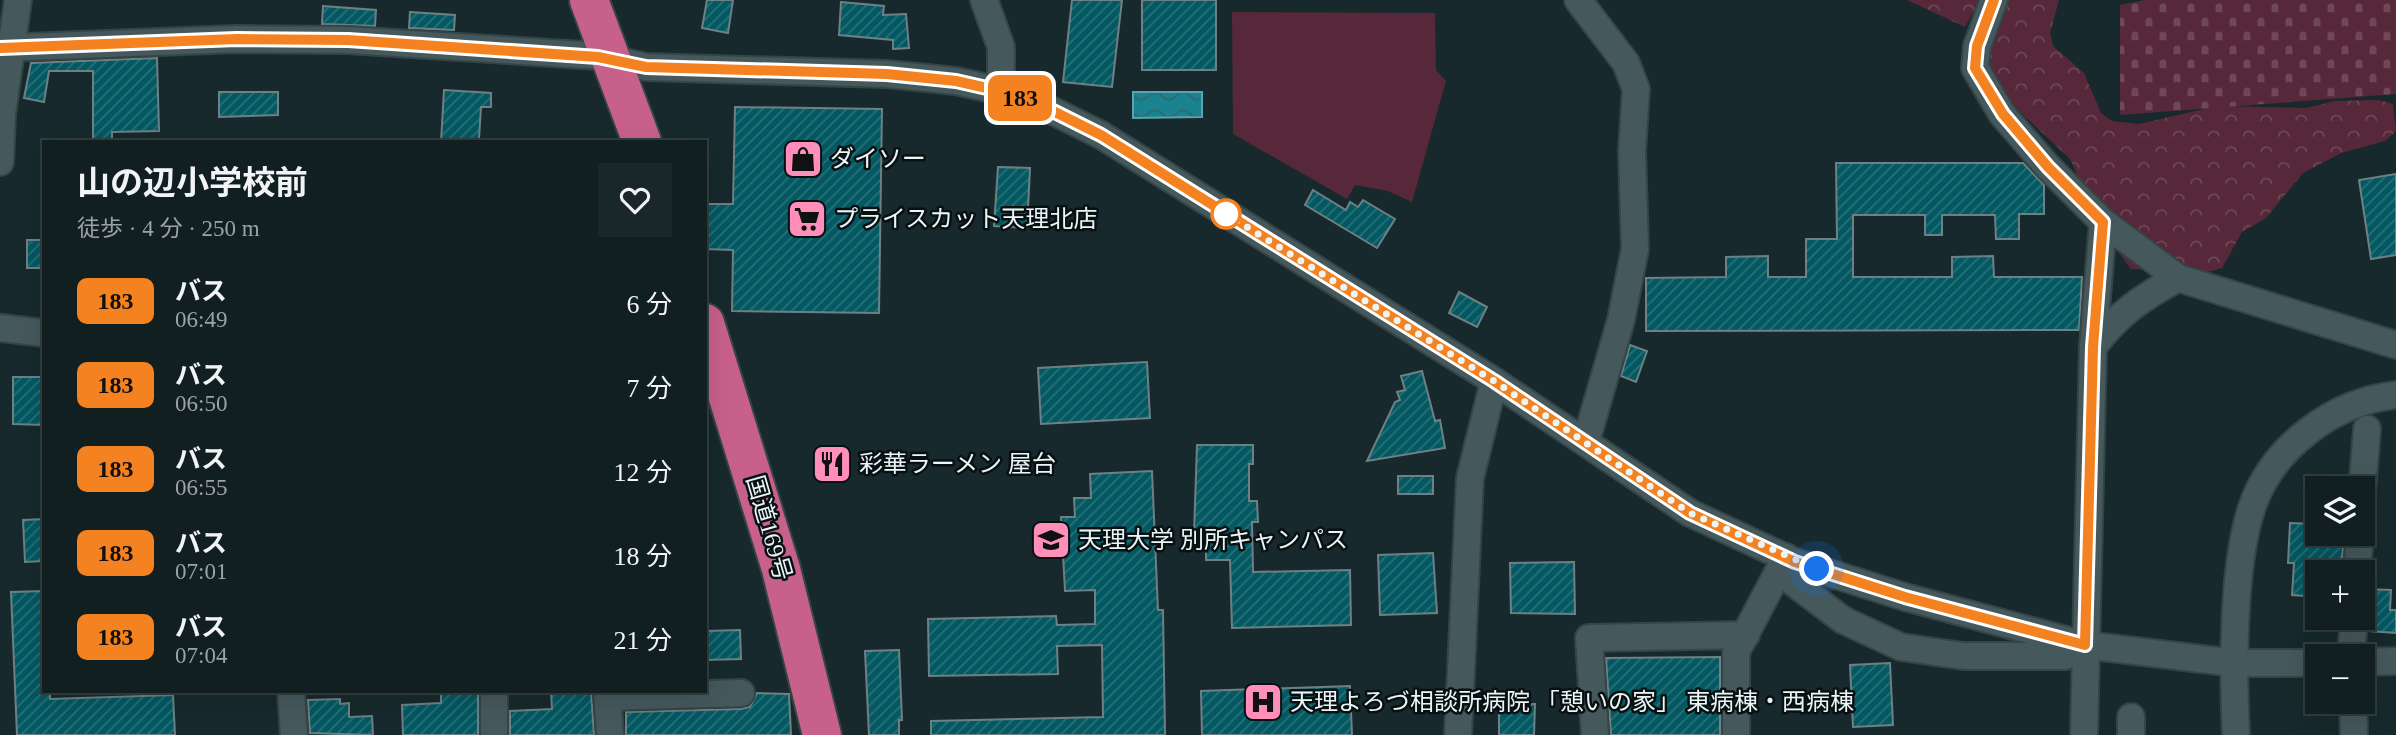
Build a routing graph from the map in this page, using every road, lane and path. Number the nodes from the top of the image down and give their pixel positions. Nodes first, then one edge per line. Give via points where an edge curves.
1 (18, 0) edge
2 (589, 0) edge
3 (984, 0) edge
4 (1578, 0) edge
5 (1994, 0) edge
6 (5, 49) edge
7 (610, 59) junction
8 (1000, 91) junction
9 (641, 140) edge
10 (0, 162) edge
11 (2103, 222) junction
12 (2178, 278) junction
13 (0, 328) edge
14 (707, 329) edge
15 (42, 332) edge
16 (2396, 345) edge
17 (2093, 347) junction
18 (1494, 381) junction
19 (2396, 396) edge
20 (2367, 429) dead end
21 (1586, 441) junction
22 (2363, 476) edge
23 (1786, 557) junction
24 (1746, 635) junction
25 (2085, 645) junction
26 (2396, 661) edge
27 (2375, 662) edge
28 (2305, 664) edge
29 (2234, 671) junction
30 (291, 693) edge
31 (494, 693) edge
32 (608, 694) edge
33 (741, 694) dead end
34 (2353, 714) edge
35 (294, 735) edge
36 (494, 735) edge
37 (610, 735) edge
38 (821, 735) edge
39 (1458, 735) edge
40 (1595, 735) edge
41 (1736, 735) edge
42 (2084, 735) edge
43 (2236, 735) edge
44 (2354, 735) edge

1 - 6 street
2 - 7 highway
3 - 8 street via 1001,47
4 - 21 street via 1619,53 1636,89 1634,249 1621,320
5 - 11 street via 1980,36 1975,68 2003,114
6 - 7 street via 237,39 348,40
6 - 10 street
7 - 8 street via 646,67 887,74
7 - 9 highway
8 - 18 street via 1041,105 1101,135
11 - 12 street
11 - 17 street
12 - 16 street
12 - 17 street via 2114,319
13 - 15 street
14 - 38 highway, 国道169号 via 778,557
17 - 25 street
18 - 21 street
18 - 39 street via 1469,478
19 - 29 street via 2331,414 2295,442 2268,476 2253,506 2242,549
20 - 22 street
21 - 23 street via 1690,513
23 - 24 street
23 - 25 street via 1905,597
23 - 25 street via 1794,583 1843,620 1901,647 1963,656 2066,656
24 - 40 street via 1589,638
24 - 41 street via 1736,652
25 - 29 street
25 - 42 street
26 - 27 street
28 - 29 street
29 - 43 street
30 - 35 street
31 - 36 street
32 - 33 street
32 - 37 street
34 - 44 street

